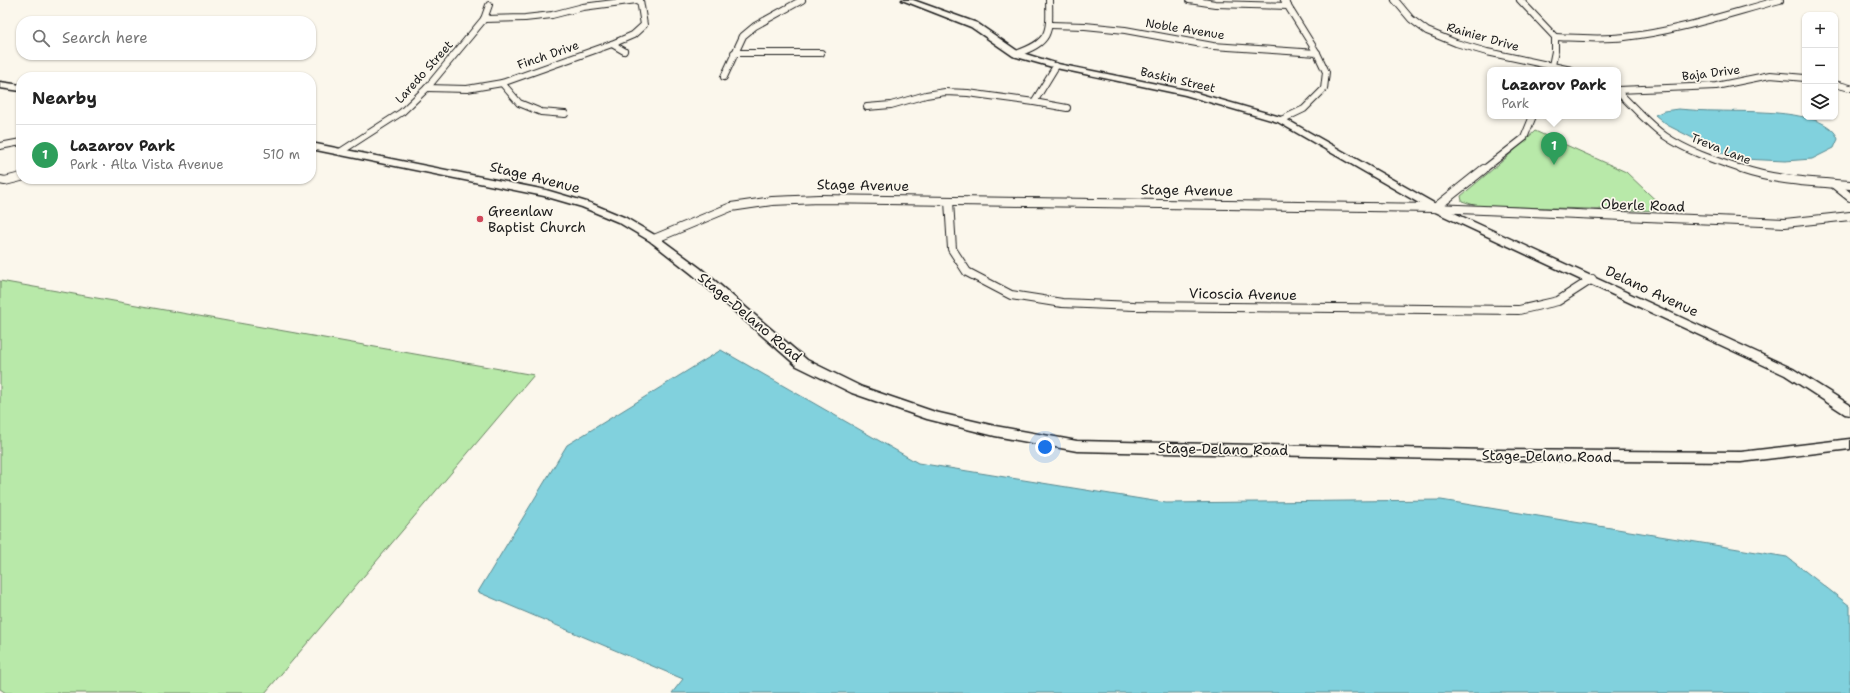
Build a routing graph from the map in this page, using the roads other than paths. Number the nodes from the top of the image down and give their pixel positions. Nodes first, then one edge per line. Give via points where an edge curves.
1 (638, 0) edge
2 (802, 0) edge
3 (906, 0) edge
4 (1049, 0) edge
5 (1189, 0) edge
6 (1284, 0) edge
7 (1395, 0) edge
8 (1520, 0) edge
9 (1780, 0) edge
10 (489, 5) dead end
11 (1288, 6) junction
12 (484, 18) junction
13 (1050, 25) junction
14 (1555, 37) junction
15 (612, 44) junction
16 (624, 51) dead end
17 (734, 53) junction
18 (1317, 53) junction
19 (821, 54) dead end
20 (1016, 54) junction
21 (1056, 66) junction
22 (1548, 67) edge
23 (1552, 67) edge
24 (724, 77) dead end
25 (1802, 78) edge
26 (502, 83) junction
27 (1838, 85) edge
28 (2, 87) edge
29 (16, 88) edge
30 (427, 88) junction
31 (1850, 88) edge
32 (1621, 91) edge
33 (1621, 94) edge
34 (1034, 102) junction
35 (867, 107) dead end
36 (1067, 108) dead end
37 (565, 114) dead end
38 (1532, 119) edge
39 (1281, 120) junction
40 (16, 143) edge
41 (0, 146) edge
42 (316, 147) edge
43 (340, 152) junction
44 (16, 178) edge
45 (0, 180) edge
46 (1835, 185) junction
47 (1850, 185) edge
48 (1850, 197) edge
49 (949, 202) junction
50 (1435, 208) junction
51 (1850, 216) edge
52 (654, 239) junction
53 (1592, 279) junction
54 (1850, 411) edge
55 (1850, 444) edge

1 - 12 street via 583,6 552,15
1 - 15 street, Finch Drive via 644,25 634,35
2 - 17 street via 755,26 743,36
3 - 20 street, Baskin Street via 974,25
4 - 13 street
5 - 11 street via 1215,4
6 - 11 street
7 - 22 street, Rainier Drive via 1411,19 1427,31 1456,43
8 - 14 street
9 - 14 street via 1660,31 1626,37
10 - 12 street, Laredo Street
11 - 18 street
12 - 30 street, Laredo Street
13 - 18 street, Noble Avenue via 1125,30 1214,46
13 - 20 street via 1043,42
14 - 23 street
15 - 16 street
15 - 26 street, Finch Drive
17 - 19 street
17 - 24 street
18 - 39 street via 1326,72 1324,89 1304,108
20 - 21 street, Baskin Street
21 - 34 street
21 - 39 street, Baskin Street via 1186,93
25 - 32 street, Baja Drive via 1770,75 1716,86
26 - 30 street, Finch Drive via 467,89
26 - 37 street via 518,103 541,112
27 - 31 street
28 - 29 main road
30 - 43 street, Laredo Street via 402,112
33 - 46 street, Treva Lane via 1664,135 1695,152 1758,176
34 - 35 street via 968,92 945,92 890,105
34 - 36 street
38 - 50 street via 1524,138
39 - 50 street, Baskin Street
40 - 41 street
42 - 43 main road, Stage Avenue
43 - 52 main road, Stage Avenue via 546,193 586,205 622,220
44 - 45 street
46 - 47 street, Treva Lane
46 - 48 street
49 - 50 street, Stage Avenue
49 - 52 street, Stage Avenue via 772,201 731,207
49 - 53 street, Vicoscia Avenue via 952,249 967,272 1011,295 1062,302 1134,306 1519,310 1558,301
50 - 51 street, Oberle Road via 1785,223
50 - 53 street, Delano Avenue
52 - 55 main road, Stage-Delano Road via 802,363 857,390 932,416 1077,446 1488,455 1741,457
53 - 54 street, Delano Avenue via 1789,372

